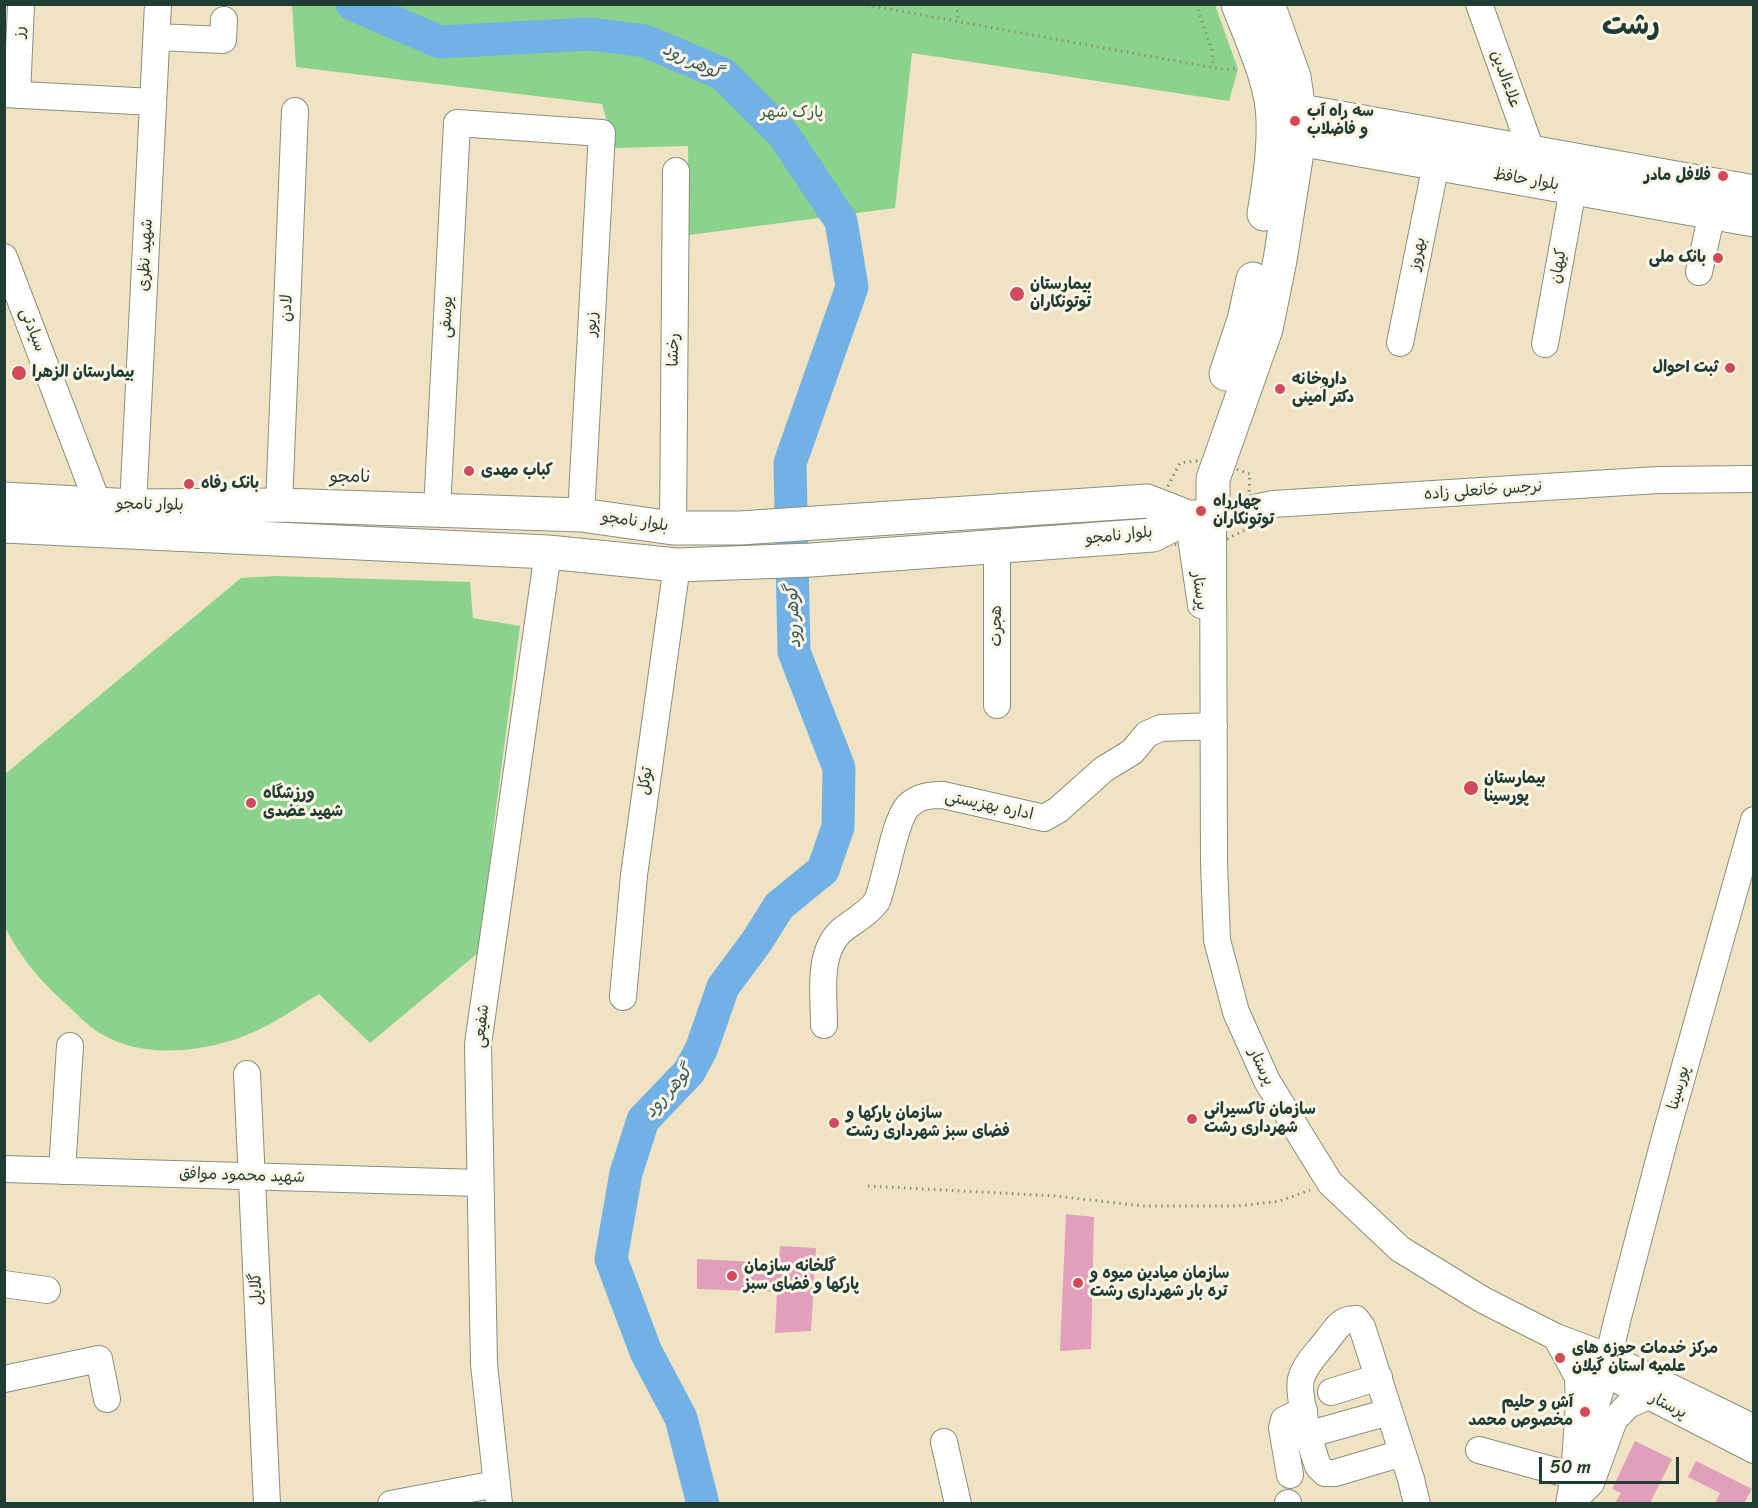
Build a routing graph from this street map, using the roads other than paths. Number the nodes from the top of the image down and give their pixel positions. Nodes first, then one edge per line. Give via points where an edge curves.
1 (21, 4) edge
2 (158, 4) edge
3 (1238, 4) edge
4 (1268, 4) edge
5 (1479, 4) edge
6 (224, 20) dead end
7 (157, 37) junction
8 (11, 94) edge
9 (153, 102) junction
10 (295, 111) dead end
11 (457, 123) joint
12 (1291, 123) junction
13 (1532, 153) junction
14 (1436, 164) junction
15 (676, 171) dead end
16 (1573, 189) junction
17 (1754, 192) edge
18 (1712, 213) junction
19 (1754, 220) edge
20 (4, 257) edge
21 (1699, 272) dead end
22 (1400, 343) dead end
23 (1545, 344) dead end
24 (1754, 479) edge
25 (4, 499) edge
26 (98, 504) junction
27 (279, 505) junction
28 (133, 506) junction
29 (437, 510) junction
30 (581, 515) junction
31 (1201, 517) junction
32 (812, 523) junction
33 (4, 526) edge
34 (672, 528) junction
35 (997, 546) junction
36 (548, 552) junction
37 (811, 560) junction
38 (677, 565) junction
39 (997, 705) dead end
40 (1214, 713) junction
41 (1754, 820) edge
42 (623, 997) dead end
43 (824, 1025) dead end
44 (70, 1046) dead end
45 (247, 1074) dead end
46 (4, 1169) edge
47 (62, 1171) junction
48 (252, 1176) junction
49 (480, 1183) junction
50 (4, 1284) edge
51 (47, 1290) dead end
52 (1556, 1337) junction
53 (1607, 1365) junction
54 (1379, 1377) junction
55 (4, 1379) edge
56 (1331, 1392) dead end
57 (1649, 1396) junction
58 (107, 1399) dead end
59 (1389, 1412) junction
60 (1307, 1422) junction
61 (1754, 1428) edge
62 (944, 1443) dead end
63 (1479, 1450) dead end
64 (1754, 1450) edge
65 (1402, 1453) junction
66 (1290, 1475) dead end
67 (1574, 1476) junction
68 (497, 1494) edge
69 (267, 1503) edge
70 (391, 1503) edge
71 (958, 1503) edge
72 (1417, 1503) edge
73 (1570, 1503) edge

1 - 8 street, رز
2 - 7 street, شهید نظری
3 - 12 main road via 1267,83
4 - 12 main road via 1294,77
5 - 13 street, علاءالدین
6 - 7 street via 223,39
7 - 9 street, شهید نظری
8 - 9 street
9 - 28 street, شهید نظری
10 - 27 street, لادن
11 - 29 street, یوسفی
11 - 30 street, زیور via 602,133
12 - 13 main road, بلوار حافظ
12 - 14 main road, بلوار حافظ
12 - 31 main road via 1280,260 1266,329 1207,462 1213,479
13 - 17 main road, بلوار حافظ
14 - 16 main road, بلوار حافظ
14 - 22 street, بهروز
15 - 34 street, رخشا
16 - 18 main road, بلوار حافظ
16 - 23 street, کیهان
18 - 19 main road, بلوار حافظ
18 - 21 street
20 - 26 street, سیادتی
24 - 31 street, نرجس خانعلی زاده via 1658,480 1273,504
25 - 26 main road, بلوار نامجو
26 - 28 main road, بلوار نامجو
27 - 28 main road, بلوار نامجو
27 - 29 main road, بلوار نامجو
29 - 30 main road, بلوار نامجو
30 - 34 main road, بلوار نامجو
31 - 32 main road, بلوار نامجو via 1147,501
31 - 35 main road, بلوار نامجو via 1153,535
31 - 40 street, پرستار
32 - 34 main road, بلوار نامجو
32 - 37 main road
33 - 36 main road, بلوار نامجو
35 - 37 main road, بلوار نامجو
35 - 39 street, هجرت
36 - 38 main road, بلوار نامجو
36 - 49 street, شفیعی via 478,1044
37 - 38 main road, بلوار نامجو
38 - 42 street, توکل via 634,875
40 - 43 street, اداره بهزیستی via 1153,730 1132,752 1104,769 1044,818 943,795 913,802 901,817 877,901 840,932 831,945 824,971
40 - 52 street, پرستار via 1217,940 1236,1012 1267,1081 1330,1183 1400,1249 1483,1300
41 - 53 street, پورسینا via 1664,1141
44 - 47 street
45 - 48 street, گلایل
46 - 47 street, شهید محمود موافق
47 - 48 street, شهید محمود موافق
48 - 49 street, شهید محمود موافق
48 - 69 street, گلایل
49 - 68 street, شفیعی via 484,1364
50 - 51 street
52 - 53 street, پرستار
52 - 67 street via 1578,1377
53 - 57 street, پرستار
53 - 61 street, پرستار
53 - 67 street, پورسینا
54 - 56 street
54 - 59 street
54 - 60 street via 1362,1327 1356,1319 1347,1319 1339,1324 1300,1380
55 - 58 street via 99,1359
57 - 64 street, پرستار
57 - 73 street via 1628,1405 1614,1420 1591,1483
59 - 60 street
59 - 65 street
60 - 65 street via 1318,1466 1325,1473
60 - 66 street via 1284,1420
62 - 71 street
63 - 67 street
65 - 72 street
67 - 73 street
68 - 70 street

